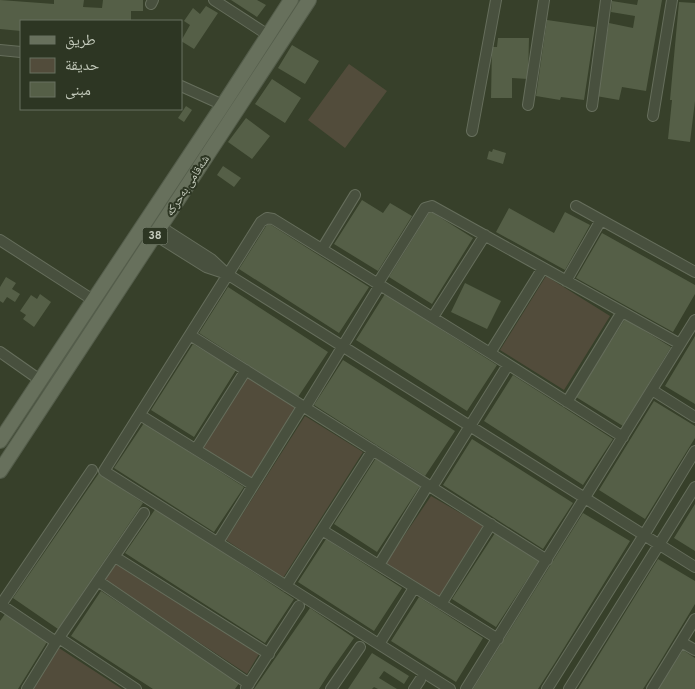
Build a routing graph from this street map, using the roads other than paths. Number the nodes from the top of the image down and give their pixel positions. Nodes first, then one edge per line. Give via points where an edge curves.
1 (214, 0) edge
2 (291, 0) edge
3 (309, 0) edge
4 (496, 0) edge
5 (544, 0) edge
6 (606, 0) edge
7 (672, 0) edge
8 (268, 35) junction
9 (0, 50) edge
10 (20, 52) edge
11 (182, 86) edge
12 (224, 105) junction
13 (528, 105) dead end
14 (592, 106) dead end
15 (653, 116) dead end
16 (472, 131) dead end
17 (355, 195) dead end
18 (576, 206) dead end
19 (601, 220) junction
20 (158, 231) junction
21 (485, 235) junction
22 (0, 240) edge
23 (322, 249) junction
24 (543, 268) junction
25 (695, 272) edge
26 (227, 274) junction
27 (566, 281) junction
28 (379, 284) junction
29 (93, 300) junction
30 (622, 312) junction
31 (433, 317) junction
32 (695, 320) edge
33 (190, 335) junction
34 (680, 344) junction
35 (344, 346) junction
36 (0, 352) edge
37 (490, 353) junction
38 (508, 365) junction
39 (246, 370) junction
40 (40, 380) junction
41 (652, 390) junction
42 (567, 402) junction
43 (304, 408) junction
44 (140, 415) junction
45 (695, 417) edge
46 (469, 426) junction
47 (623, 437) junction
48 (1, 438) edge
49 (196, 450) junction
50 (373, 450) junction
51 (695, 451) edge
52 (12, 452) junction
53 (92, 470) dead end
54 (0, 471) edge
55 (253, 485) junction
56 (430, 486) junction
57 (695, 487) edge
58 (585, 499) junction
59 (144, 513) dead end
60 (491, 524) junction
61 (322, 530) junction
62 (644, 535) junction
63 (218, 542) junction
64 (659, 545) junction
65 (115, 556) junction
66 (547, 560) junction
67 (379, 565) junction
68 (695, 567) edge
69 (98, 581) junction
70 (286, 586) junction
71 (414, 588) junction
72 (441, 604) junction
73 (0, 606) edge
74 (299, 606) dead end
75 (695, 620) edge
76 (498, 639) junction
77 (58, 640) junction
78 (681, 642) junction
79 (379, 644) junction
80 (360, 647) dead end
81 (695, 650) edge
82 (269, 654) junction
83 (247, 686) edge
84 (27, 689) edge
85 (136, 689) edge
86 (331, 689) edge
87 (450, 689) edge
88 (466, 689) edge
89 (547, 689) edge
90 (569, 689) edge
91 (652, 689) edge

1 - 8 street
2 - 8 main road, شەقامی بەحرکە / 38
3 - 20 main road, شەقامی بەحرکە / 38
4 - 16 street
5 - 13 street
6 - 14 street
7 - 15 street
8 - 12 main road, شەقامی بەحرکە / 38
9 - 10 street
11 - 12 street
12 - 29 main road, شەقامی بەحرکە / 38
17 - 23 street
18 - 19 street
19 - 25 street
19 - 27 street
20 - 26 street via 206,266
20 - 52 main road, شەقامی بەحرکە / 38
21 - 24 street
21 - 28 street via 434,207 427,207
21 - 31 street
22 - 29 street
23 - 26 street via 268,218 260,222
23 - 28 street
24 - 27 street
24 - 37 street
26 - 33 street
26 - 35 street
27 - 30 street
28 - 31 street
28 - 35 street
29 - 40 main road, شەقامی بەحرکە / 38
30 - 34 street
30 - 42 street
31 - 37 street
32 - 34 street
33 - 39 street
33 - 44 street
34 - 41 street
35 - 43 street
35 - 46 street
36 - 40 street
37 - 38 street
38 - 42 street
38 - 46 street
39 - 43 street
39 - 49 street
40 - 48 main road, شەقامی بەحرکە / 38
41 - 45 street
41 - 47 street
42 - 47 street
43 - 50 street
43 - 55 street
44 - 49 street
44 - 63 street via 104,471
46 - 56 street
46 - 58 street
47 - 58 street
48 - 52 main road
49 - 55 street
50 - 56 street
50 - 61 street
51 - 62 street
52 - 54 main road, شەقامی بەحرکە / 38
53 - 73 street
55 - 63 street
56 - 60 street
56 - 67 street
57 - 64 street
58 - 62 street
58 - 66 street
59 - 65 street
60 - 66 street
60 - 72 street
61 - 67 street
61 - 70 street
62 - 64 street
62 - 89 street
63 - 70 street
64 - 68 street
64 - 90 street
65 - 69 street
65 - 82 street
66 - 76 street
67 - 71 street
69 - 77 street
69 - 83 street
70 - 79 street
71 - 72 street
71 - 79 street
72 - 76 street
73 - 77 street
74 - 82 street
75 - 78 street
76 - 88 street
77 - 84 street
77 - 85 street
78 - 81 street
78 - 91 street
79 - 87 street
80 - 86 street
82 - 83 street

